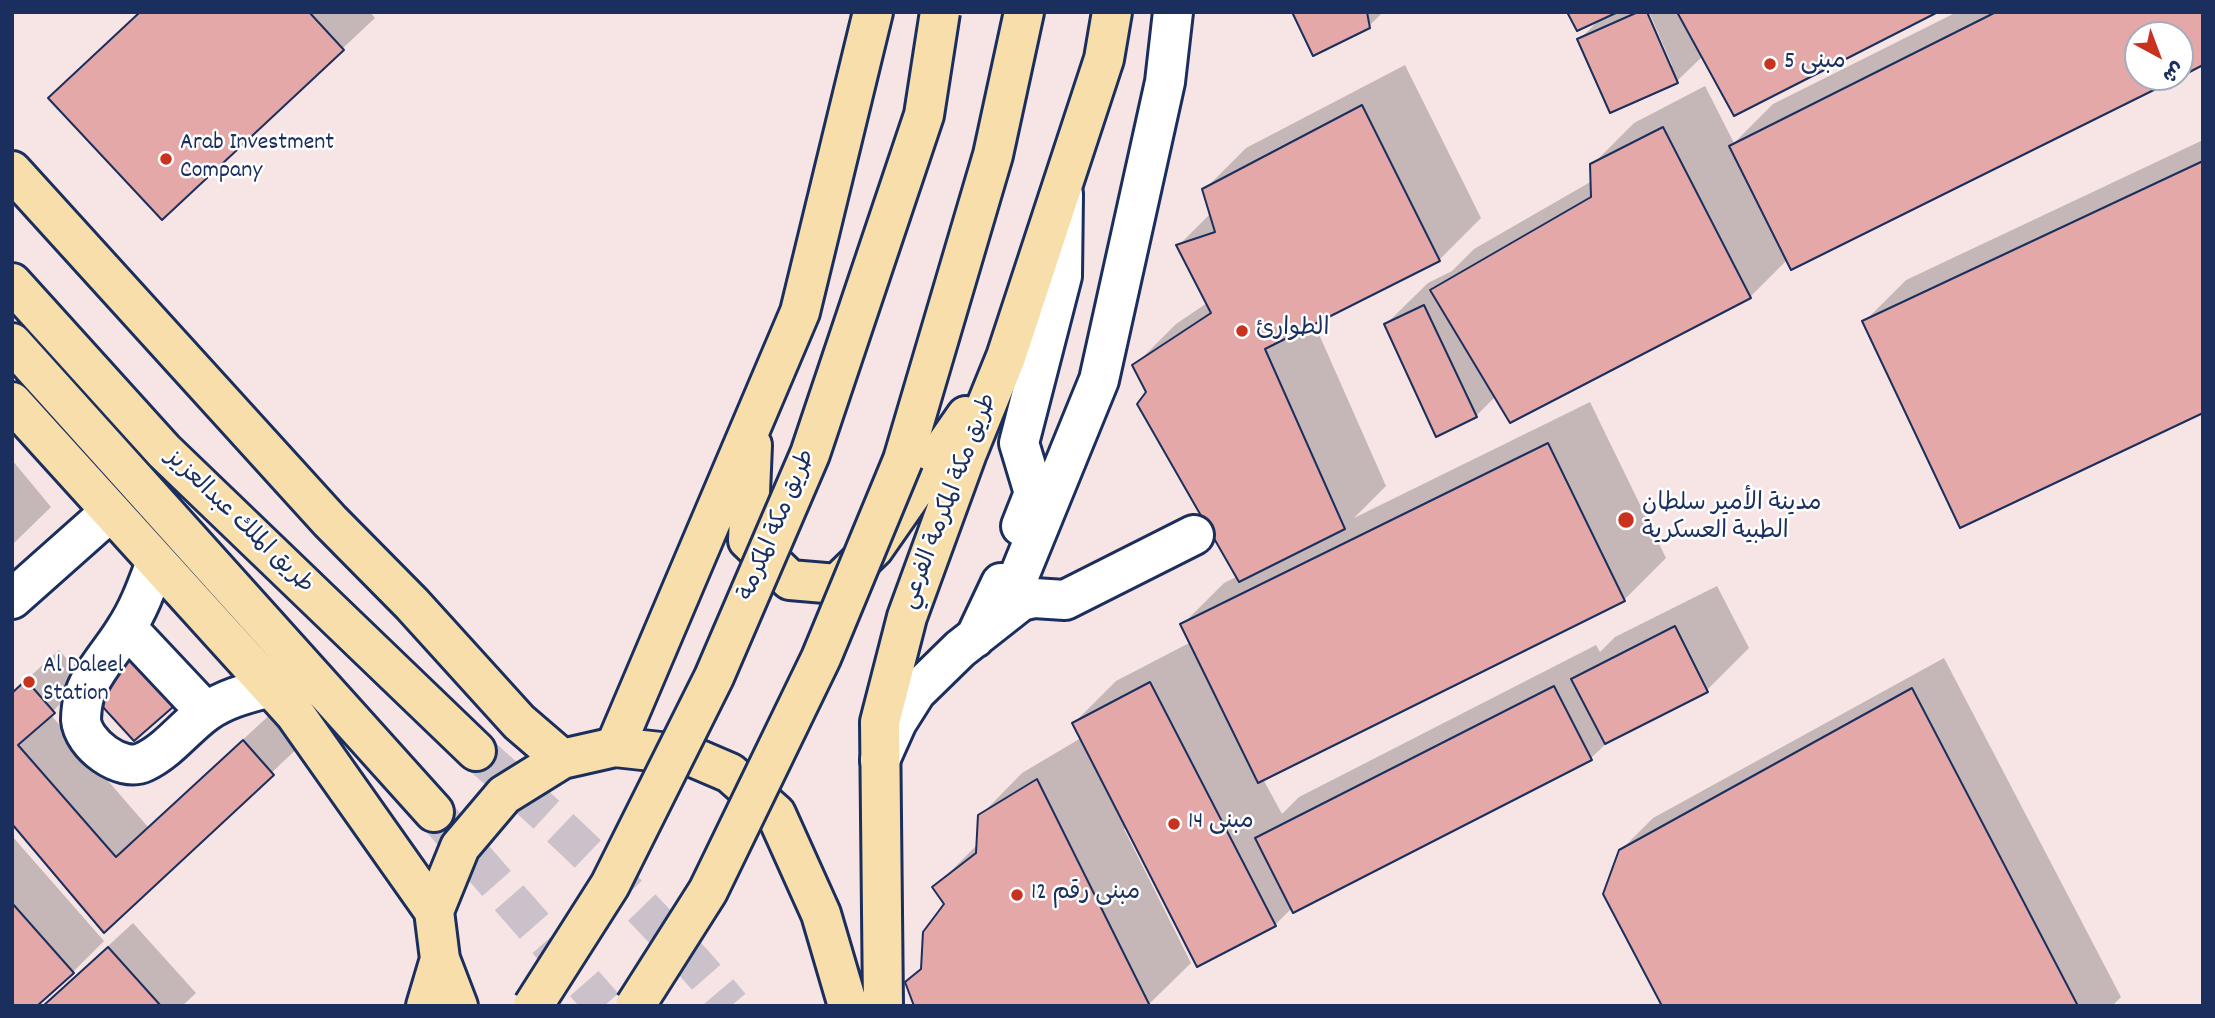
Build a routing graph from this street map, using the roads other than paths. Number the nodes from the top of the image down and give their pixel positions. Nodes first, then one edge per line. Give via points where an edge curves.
1 (873, 12) edge
2 (940, 12) edge
3 (1024, 12) edge
4 (1112, 12) edge
5 (1173, 12) edge
6 (12, 171) edge
7 (1063, 183) junction
8 (12, 283) edge
9 (12, 343) edge
10 (1006, 357) junction
11 (12, 402) edge
12 (753, 422) junction
13 (110, 512) junction
14 (1194, 535) dead end
15 (156, 562) junction
16 (12, 599) edge
17 (989, 626) junction
18 (127, 628) junction
19 (271, 687) junction
20 (206, 712) junction
21 (615, 747) junction
22 (476, 751) tunnel mouth
23 (562, 759) junction
24 (880, 760) junction
25 (434, 812) tunnel mouth
26 (434, 911) junction
27 (440, 959) junction
28 (426, 1006) edge
29 (458, 1006) edge
30 (533, 1006) edge
31 (635, 1006) edge
32 (848, 1006) edge
33 (883, 1006) edge

1 - 12 main road via 800,313
2 - 30 main road, طريق مكة المكرمة, bridge via 925,115 810,454 714,677 610,885
3 - 31 main road, bridge via 993,155 903,460 821,658 708,891
4 - 7 main road, طريق مكة المكرمة الفرعي via 1104,59
5 - 17 street via 1165,82 1099,380
6 - 23 main road via 330,521 519,722
7 - 10 main road, طريق مكة المكرمة الفرعي
7 - 17 street via 1062,276 1019,443 1034,493
8 - 22 main road, طريق الملك عبدالعزيز via 164,451
9 - 25 main road, طريق الملك عبدالعزيز
10 - 12 main road via 874,548 837,584 790,580 748,540
10 - 24 main road, طريق مكة المكرمة الفرعي via 907,617 880,722
11 - 13 main road
12 - 21 main road
13 - 15 main road
13 - 16 street
14 - 17 street via 1065,600 1021,601
15 - 18 street
15 - 19 main road
17 - 24 street via 916,692
18 - 20 street
18 - 20 street via 85,694 81,721 100,751 117,762 145,762
19 - 20 street via 234,697
19 - 26 main road via 296,714
21 - 23 main road
21 - 32 main road via 688,754 730,773 776,814 821,914
23 - 26 main road via 504,795 460,847
24 - 33 main road, طريق مكة المكرمة الفرعي
26 - 27 main road
27 - 28 main road
27 - 29 main road

